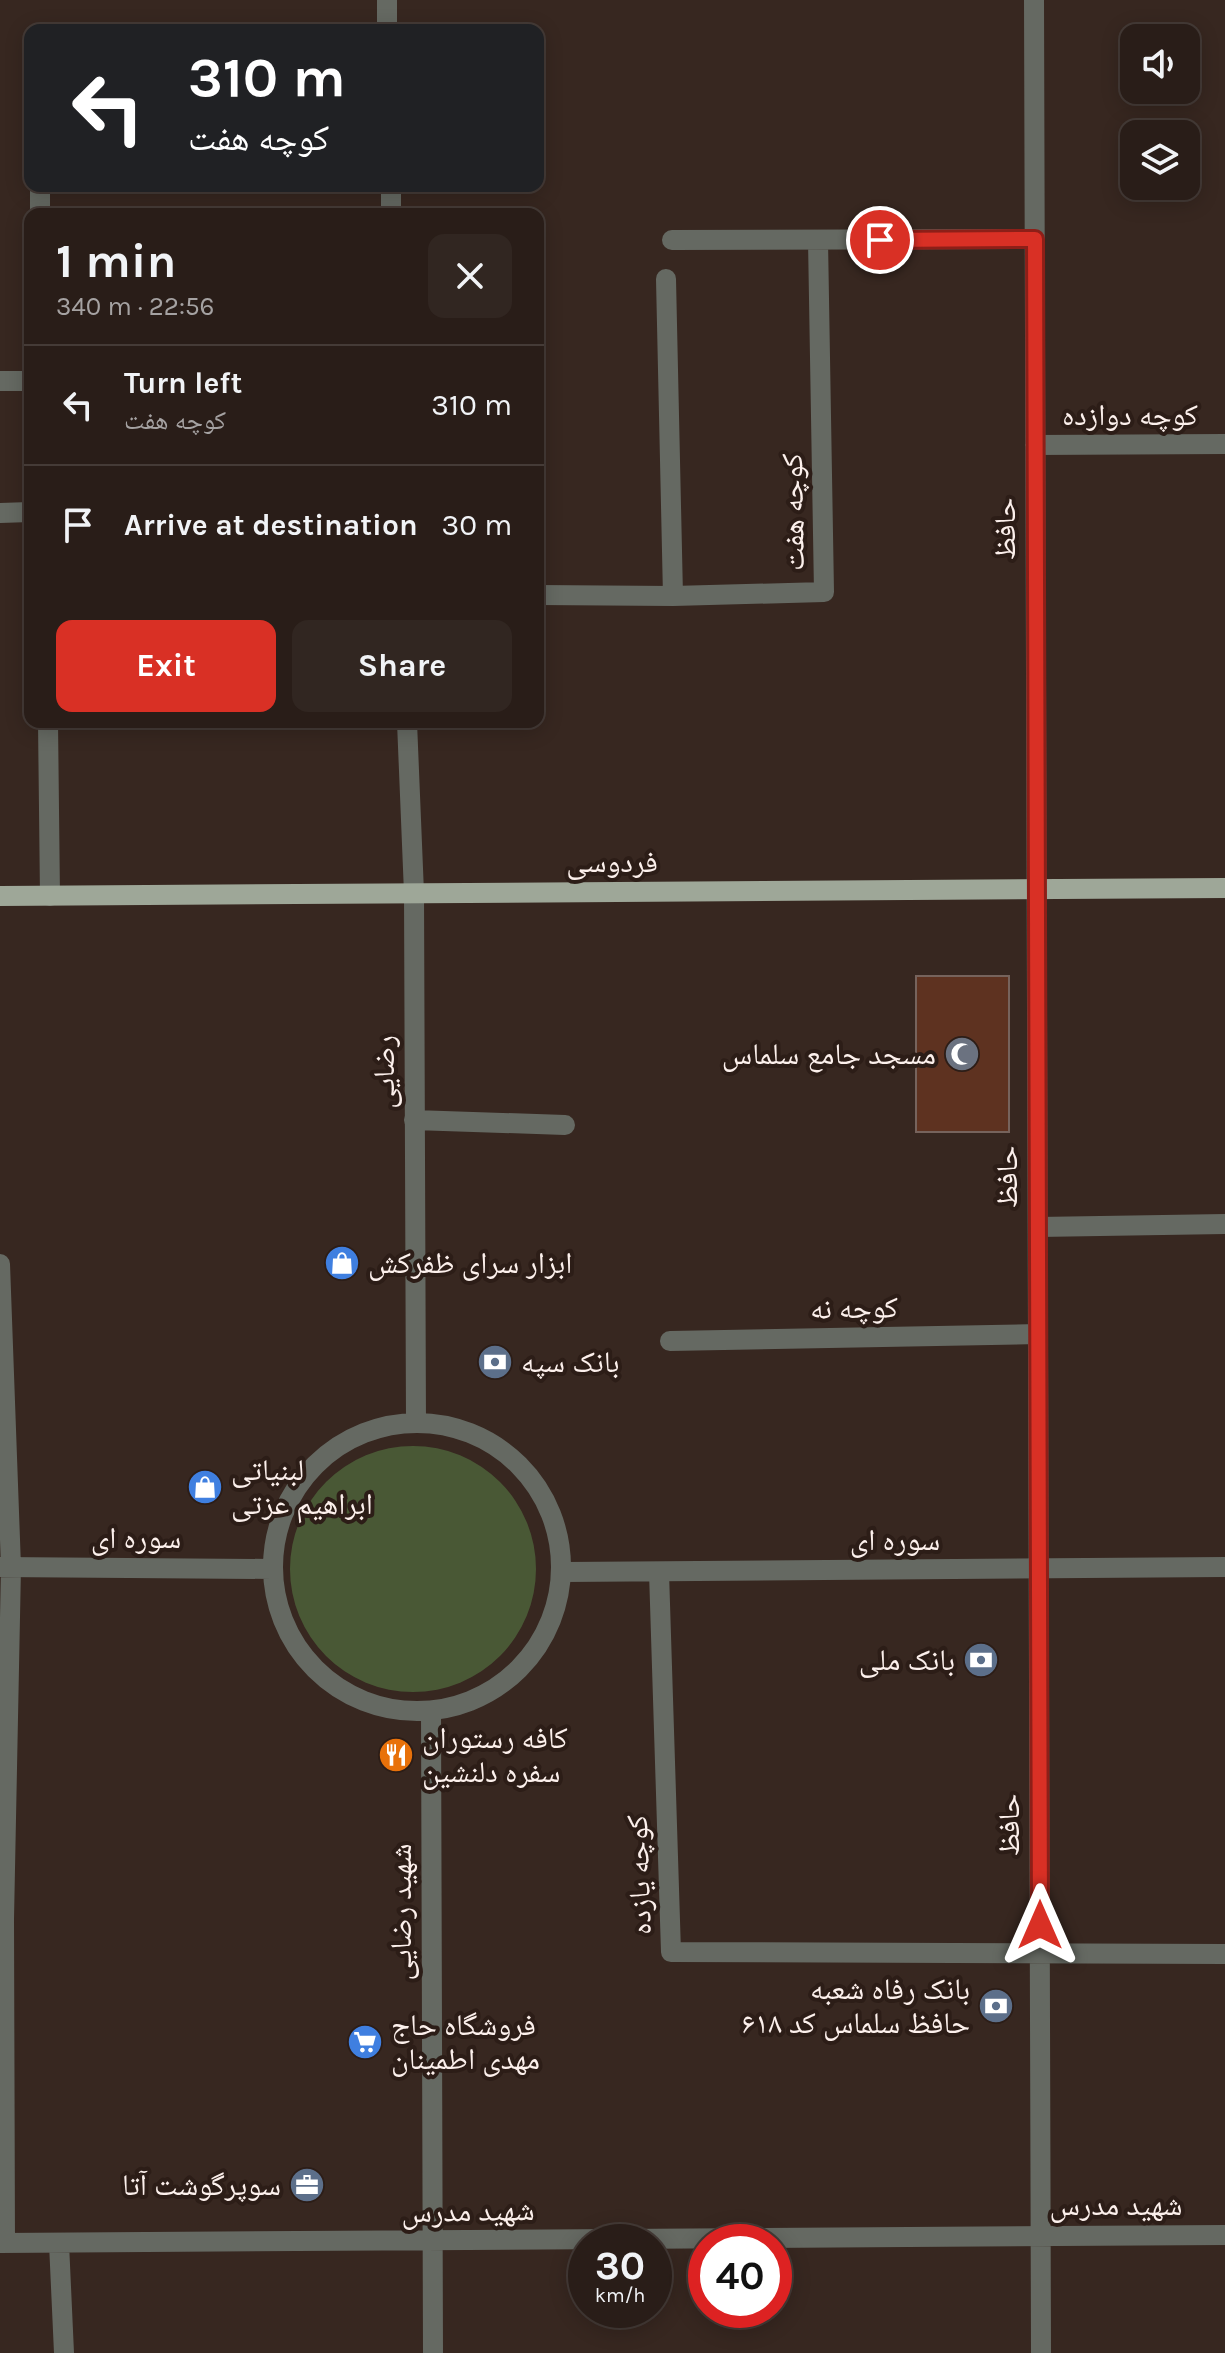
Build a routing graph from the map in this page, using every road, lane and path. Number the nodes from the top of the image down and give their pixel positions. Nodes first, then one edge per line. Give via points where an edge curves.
1 (387, 0) edge
2 (1034, 0) edge
3 (387, 24) edge
4 (1035, 239) junction
5 (672, 240) dead end
6 (818, 240) junction
7 (666, 279) dead end
8 (0, 381) edge
9 (24, 381) edge
10 (1225, 444) edge
11 (1035, 445) junction
12 (24, 512) edge
13 (0, 513) edge
14 (544, 595) edge
15 (673, 596) junction
16 (48, 728) edge
17 (407, 728) edge
18 (1037, 888) junction
19 (1225, 888) edge
20 (414, 893) junction
21 (0, 896) edge
22 (50, 896) junction
23 (414, 1120) junction
24 (565, 1125) dead end
25 (1225, 1224) edge
26 (1038, 1227) junction
27 (0, 1264) edge
28 (1038, 1334) junction
29 (670, 1341) dead end
30 (416, 1423) junction
31 (5, 1567) edge
32 (1225, 1567) edge
33 (271, 1569) junction
34 (1039, 1569) junction
35 (565, 1572) junction
36 (659, 1572) junction
37 (431, 1711) junction
38 (1040, 1954) junction
39 (1225, 1954) edge
40 (1041, 2235) junction
41 (1225, 2235) edge
42 (432, 2242) junction
43 (3, 2243) edge
44 (59, 2243) junction
45 (64, 2353) edge
46 (433, 2353) edge
47 (1041, 2353) edge

1 - 3 street
2 - 4 street, حافظ
4 - 6 street
4 - 11 street, حافظ
5 - 6 street
6 - 15 street, کوچه هفت via 824,592
7 - 15 street
8 - 9 street
10 - 11 street, کوچه دوازده
11 - 18 street, حافظ
12 - 13 street
14 - 15 street, کوچه هفت
16 - 22 street
17 - 20 street, رضایی
18 - 19 main road, فردوسی
18 - 20 main road, فردوسی
18 - 26 street, حافظ
20 - 22 main road, فردوسی
20 - 23 street, رضایی
21 - 22 main road, فردوسی
23 - 24 street
23 - 30 street, رضایی
25 - 26 street
26 - 28 street, حافظ
27 - 31 street
28 - 29 street, کوچه نه
28 - 34 street, حافظ
30 - 33 street via 371,1430 331,1451 309,1472 278,1524
30 - 35 street via 461,1430 502,1450 534,1482 555,1522
31 - 33 street, سوره ای
31 - 43 street
32 - 34 street, سوره ای
33 - 37 street via 279,1613 300,1654 332,1686 373,1706
34 - 36 street, سوره ای
34 - 38 street, حافظ
35 - 36 street, سوره ای
35 - 37 street via 556,1611 535,1652 503,1684 463,1705
36 - 38 street, کوچه یازده via 671,1952
37 - 42 street, شهید رضایی
38 - 39 street
38 - 40 street, حافظ
40 - 41 street, شهید مدرس
40 - 42 street, شهید مدرس
40 - 47 street, حافظ
42 - 44 street, شهید مدرس
42 - 46 street, شهید رضایی
43 - 44 street, شهید مدرس
44 - 45 street

